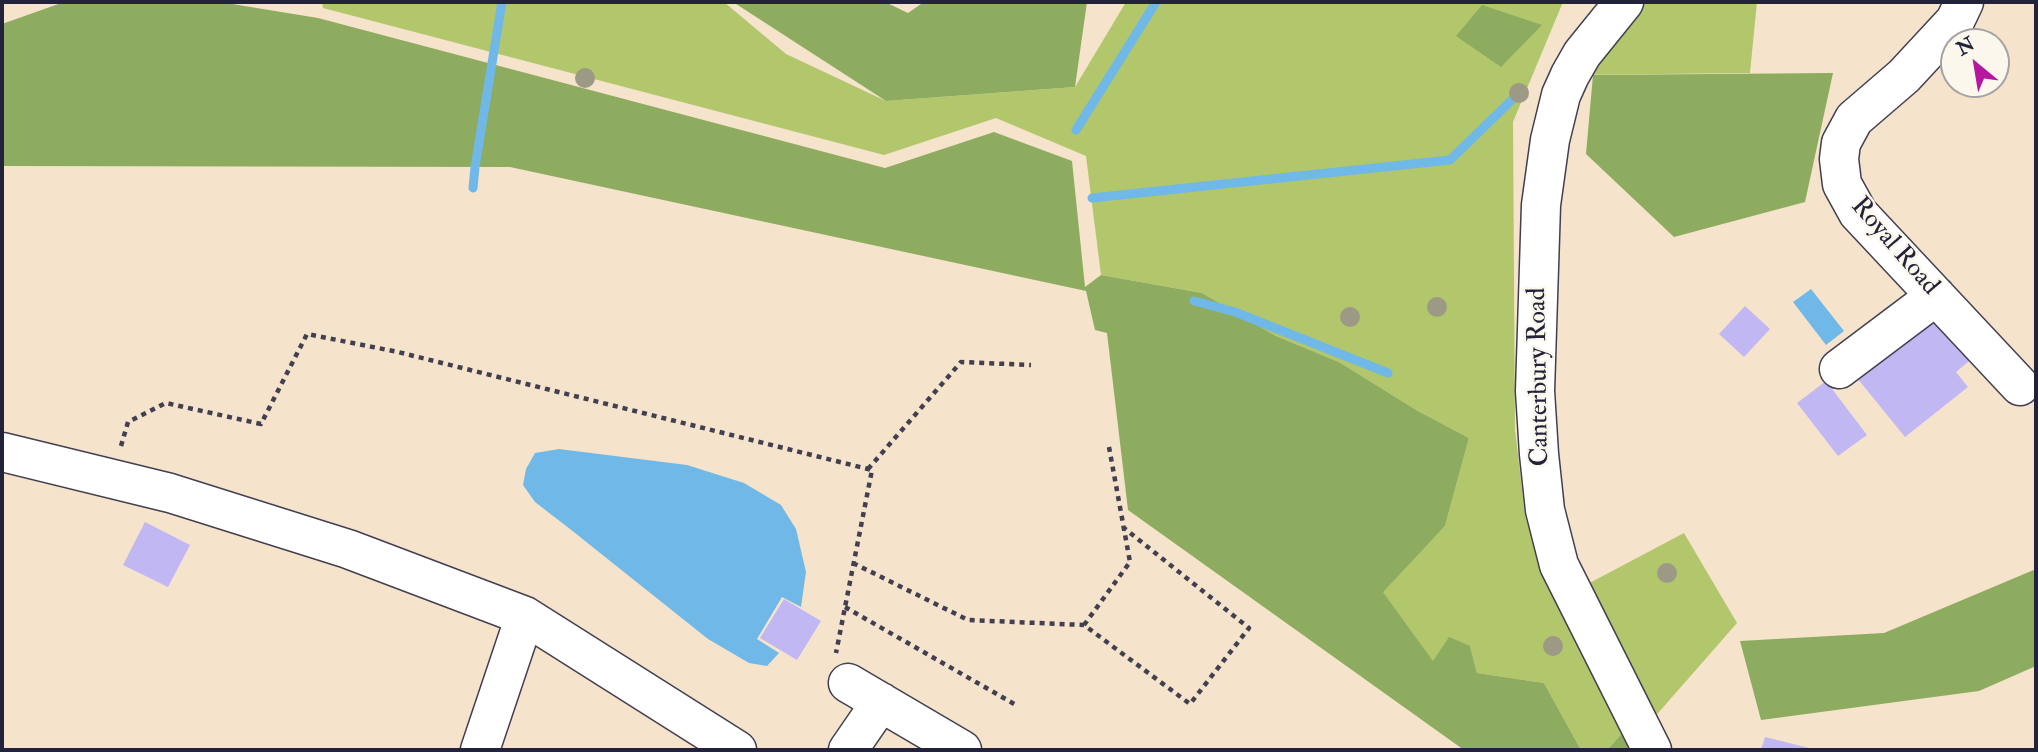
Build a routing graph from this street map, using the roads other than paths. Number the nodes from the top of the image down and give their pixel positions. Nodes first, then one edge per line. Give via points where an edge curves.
1 (1624, 2) edge
2 (1964, 2) edge
3 (1936, 296) junction
4 (1839, 369) dead end
5 (2020, 386) dead end
6 (2, 452) edge
7 (524, 616) junction
8 (848, 683) road end
9 (881, 702) junction
10 (480, 750) edge
11 (737, 750) edge
12 (848, 750) edge
13 (962, 750) edge
14 (1652, 750) edge

1 - 14 street, Canterbury Road via 1570,75 1550,140 1541,205 1535,391 1545,510 1559,565
2 - 3 street, Royal Road via 1955,21 1913,67 1854,119 1841,143 1839,159 1842,184 1858,213
3 - 4 street
3 - 5 street, Royal Road
6 - 7 street via 170,493 348,550
7 - 10 street
7 - 11 street
8 - 9 street
9 - 12 street
9 - 13 street

